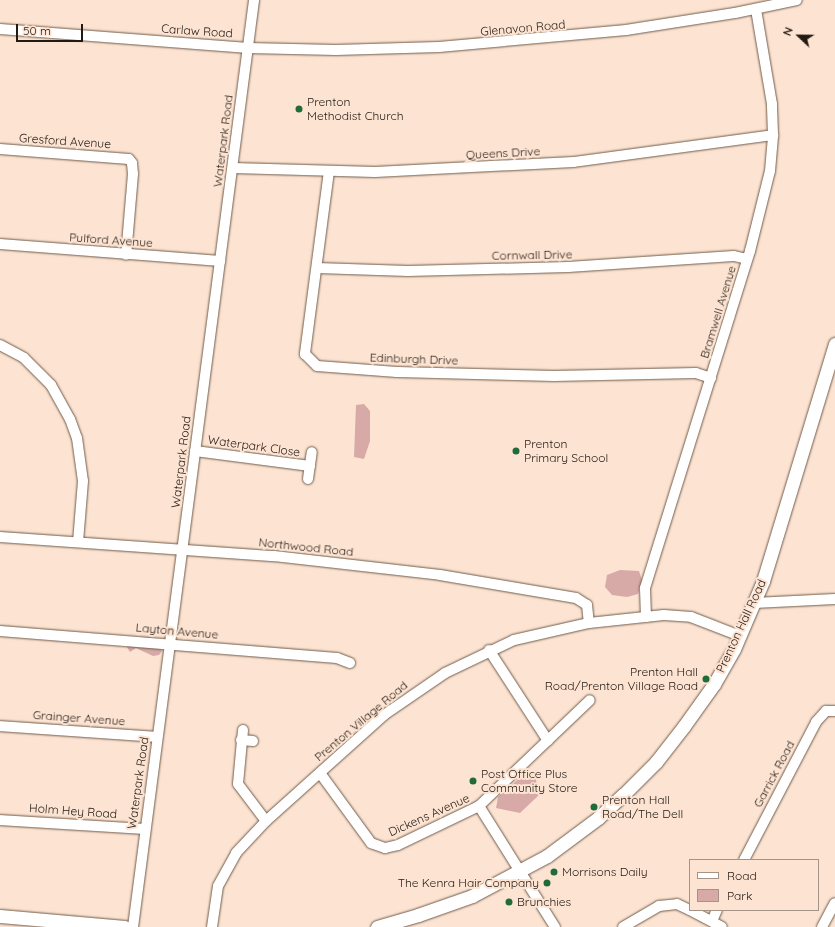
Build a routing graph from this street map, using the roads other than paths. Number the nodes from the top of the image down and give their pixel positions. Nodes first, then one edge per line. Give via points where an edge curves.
1 (254, 0) edge
2 (797, 0) edge
3 (779, 2) edge
4 (756, 9) junction
5 (0, 28) edge
6 (248, 48) junction
7 (773, 135) junction
8 (0, 149) edge
9 (232, 168) junction
10 (329, 172) junction
11 (0, 244) edge
12 (126, 255) junction
13 (747, 259) junction
14 (220, 261) junction
15 (316, 268) junction
16 (835, 344) edge
17 (0, 345) edge
18 (711, 378) junction
19 (195, 451) junction
20 (312, 452) dead end
21 (310, 466) junction
22 (308, 479) dead end
23 (0, 537) edge
24 (78, 542) junction
25 (183, 549) junction
26 (835, 599) edge
27 (754, 604) junction
28 (646, 616) junction
29 (589, 623) junction
30 (0, 631) edge
31 (740, 636) junction
32 (170, 643) junction
33 (489, 650) junction
34 (350, 663) dead end
35 (590, 700) dead end
36 (835, 711) edge
37 (0, 726) edge
38 (157, 737) junction
39 (253, 741) dead end
40 (548, 741) junction
41 (320, 773) junction
42 (479, 806) junction
43 (0, 820) edge
44 (266, 821) junction
45 (144, 829) junction
46 (745, 859) edge
47 (518, 870) junction
48 (835, 903) edge
49 (689, 910) edge
50 (692, 911) edge
51 (717, 911) edge
52 (0, 916) edge
53 (712, 921) junction
54 (125, 927) edge
55 (132, 927) edge
56 (212, 927) edge
57 (377, 927) edge
58 (555, 927) edge
59 (623, 927) edge
60 (722, 927) edge
61 (822, 927) edge

1 - 6 street, Waterpark Road
2 - 3 street, Glenavon Road
3 - 4 street, Glenavon Road
4 - 6 street, Glenavon Road via 568,37 439,47 336,50
4 - 7 street, Bramwell Avenue via 772,104
5 - 6 street, Carlaw Road
6 - 9 street, Waterpark Road
7 - 10 street, Queens Drive via 574,162
7 - 13 street, Bramwell Avenue via 770,171
8 - 12 street, Gresford Avenue via 129,159 133,174
9 - 10 street, Queens Drive
9 - 14 street, Waterpark Road
10 - 15 street, Edinburgh Drive
11 - 12 street, Pulford Avenue
12 - 14 street, Pulford Avenue
13 - 15 street, Cornwall Drive via 734,256 568,267 408,271
13 - 18 street, Bramwell Avenue
14 - 19 street, Waterpark Road
15 - 18 street, Edinburgh Drive via 305,354 317,366 397,372 554,376 696,373
16 - 27 street, Prenton Hall Road
17 - 24 street via 24,358 51,385 70,419 77,438 83,481
18 - 28 street, Bramwell Avenue via 645,588
19 - 21 street, Waterpark Close
19 - 25 street, Waterpark Road
20 - 21 street, Waterpark Close
21 - 22 street, Waterpark Close
23 - 24 street, Northwood Road
24 - 25 street, Northwood Road
25 - 29 street, Northwood Road via 359,565 576,598 587,605
25 - 32 street, Waterpark Road
26 - 27 street
27 - 31 street, Prenton Hall Road
28 - 29 street, Prenton Village Road
28 - 31 street, Prenton Village Road via 691,618
29 - 33 street, Prenton Village Road via 514,640
30 - 32 street, Layton Avenue
31 - 47 street, Prenton Hall Road via 714,684 656,762 598,818 547,856
32 - 34 street, Layton Avenue via 343,659
32 - 38 street, Waterpark Road
33 - 40 street
33 - 41 street, Prenton Village Road via 417,691 384,715
35 - 40 street, Dickens Avenue
36 - 46 street, Garrick Road via 826,711 816,722
37 - 38 street, Grainger Avenue
38 - 45 street, Waterpark Road
39 - 44 street via 242,735 238,784
40 - 42 street, Dickens Avenue
41 - 42 street, Dickens Avenue via 364,836 379,846 398,845
41 - 44 street, Prenton Village Road
42 - 47 street
43 - 45 street, Holm Hey Road
44 - 56 street, Prenton Village Road via 236,853 218,886
45 - 55 street, Waterpark Road
47 - 57 street, Prenton Hall Road via 472,896
47 - 58 street
48 - 61 street
49 - 59 street via 677,904 659,906
50 - 53 street
51 - 53 street
52 - 54 street
53 - 60 street

